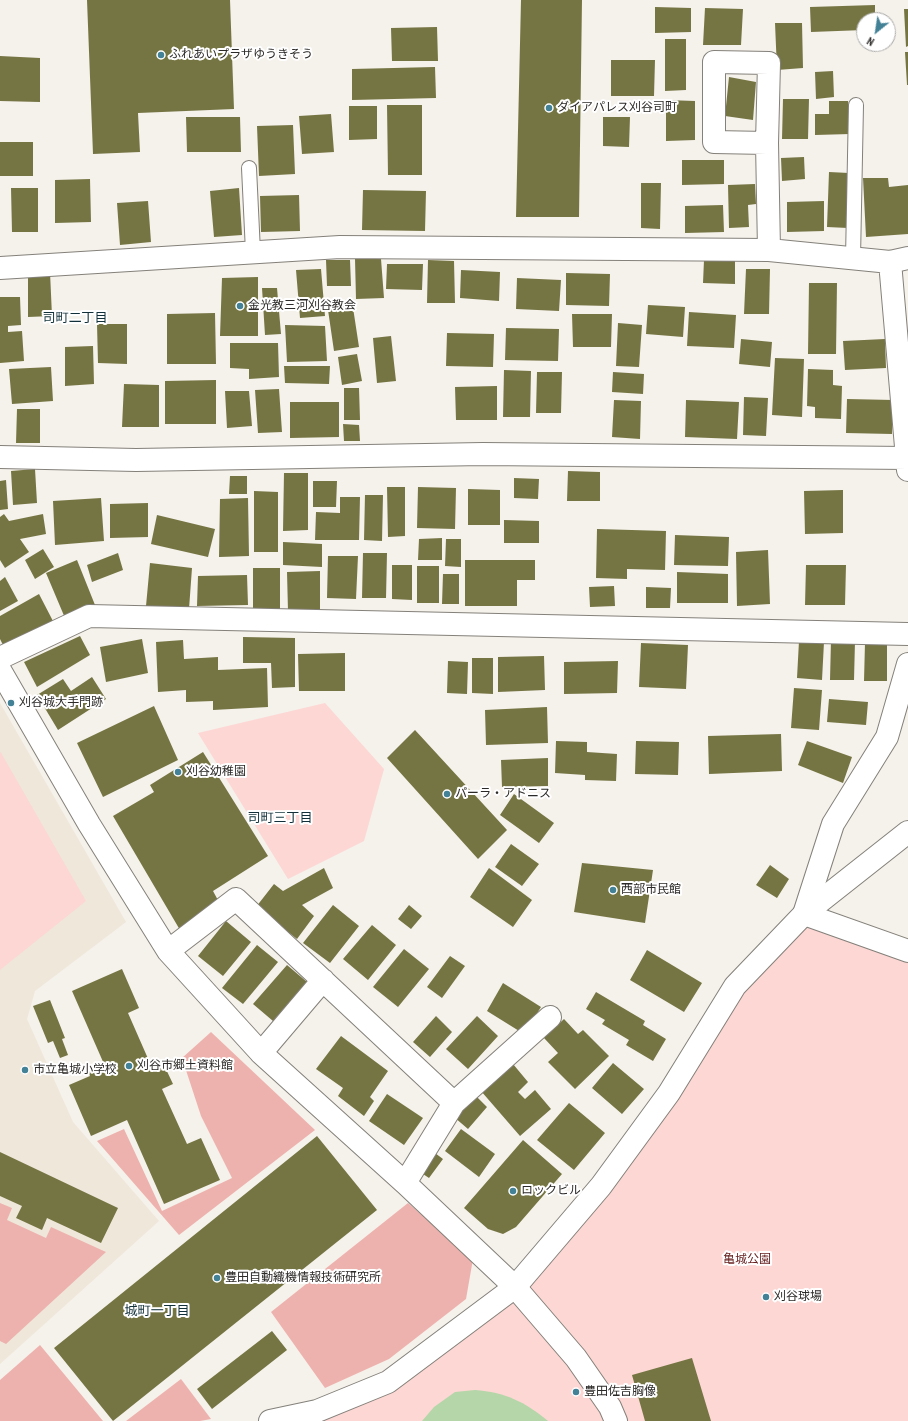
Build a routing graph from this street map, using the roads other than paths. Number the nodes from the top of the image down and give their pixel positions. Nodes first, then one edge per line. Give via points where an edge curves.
1 (856, 105) dead end
2 (767, 143) dead end
3 (249, 168) dead end
4 (769, 250) junction
5 (253, 252) junction
6 (853, 258) junction
7 (899, 260) edge
8 (0, 268) edge
9 (0, 457) edge
10 (908, 462) edge
11 (908, 634) edge
12 (0, 658) edge
13 (908, 664) edge
14 (0, 670) edge
15 (908, 832) edge
16 (804, 914) junction
17 (168, 951) junction
18 (908, 951) edge
19 (323, 980) junction
20 (550, 1017) dead end
21 (261, 1053) junction
22 (454, 1103) junction
23 (405, 1183) junction
24 (515, 1287) junction
25 (270, 1421) edge
26 (616, 1421) edge

1 - 6 lane
2 - 4 street
3 - 5 lane
4 - 5 street via 340,246
4 - 6 street
5 - 8 street
6 - 7 street
7 - 10 street
9 - 10 street via 136,460 483,454
11 - 12 street via 89,616
13 - 16 street via 886,737 833,824
14 - 17 street via 89,824
15 - 16 street
16 - 18 street
16 - 24 street via 735,986 665,1100 601,1186
17 - 19 street via 236,899
17 - 21 street
19 - 21 street
19 - 22 street
20 - 22 street
21 - 23 street
22 - 23 street
23 - 24 street
24 - 25 street via 388,1382 317,1411
24 - 26 street via 576,1358 610,1407

